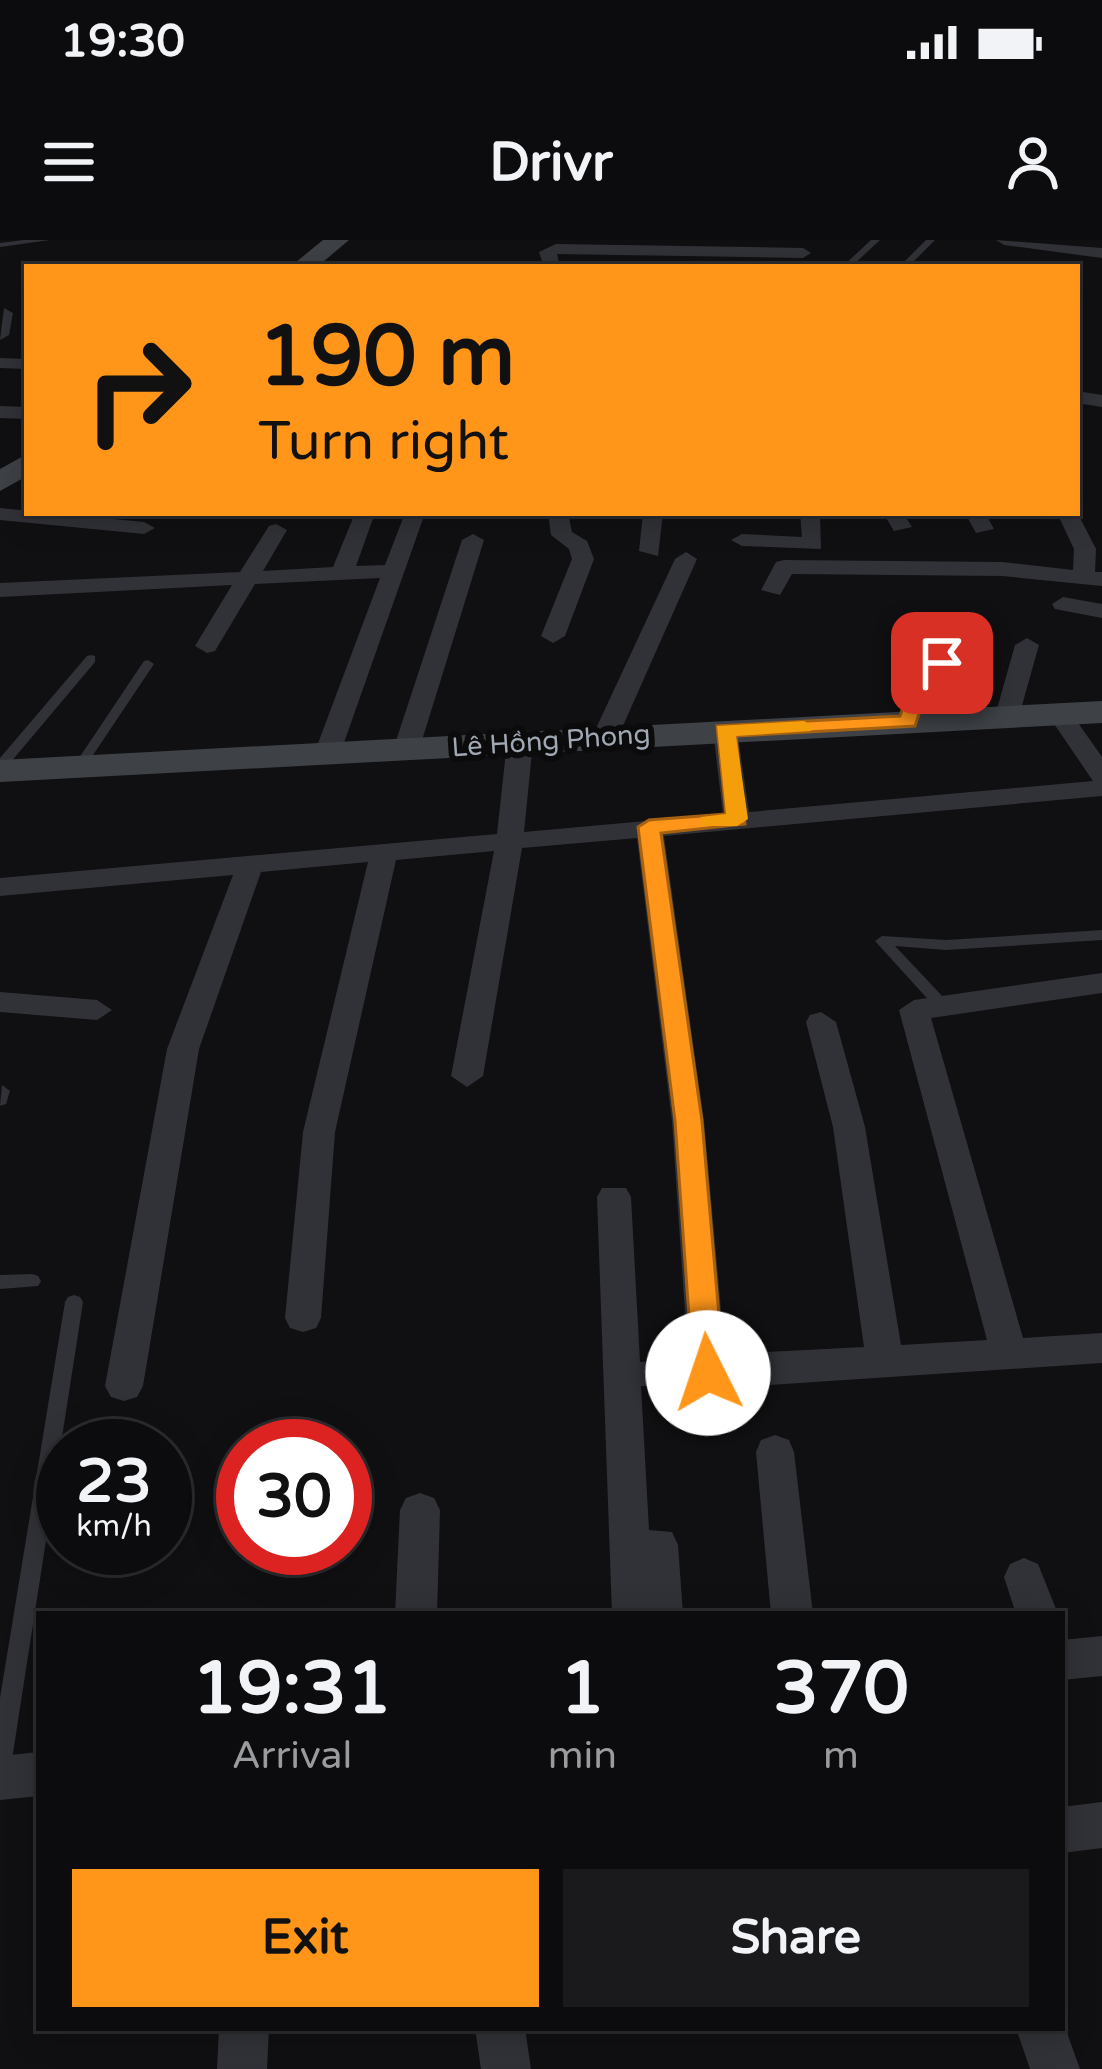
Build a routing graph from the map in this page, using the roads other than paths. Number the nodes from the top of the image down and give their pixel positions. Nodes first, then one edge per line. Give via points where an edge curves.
1 (46, 240) edge
2 (338, 240) edge
3 (876, 240) edge
4 (931, 240) edge
5 (1004, 240) edge
6 (0, 244) edge
7 (804, 253) edge
8 (1102, 253) edge
9 (306, 264) edge
10 (551, 264) edge
11 (849, 264) edge
12 (906, 264) edge
13 (4, 313) dead end
14 (0, 335) edge
15 (0, 514) edge
16 (364, 516) edge
17 (414, 516) edge
18 (559, 516) edge
19 (653, 516) edge
20 (810, 516) edge
21 (1068, 516) edge
22 (737, 526) edge
23 (144, 528) dead end
24 (276, 530) dead end
25 (472, 540) dead end
26 (650, 551) dead end
27 (686, 559) dead end
28 (394, 571) junction
29 (343, 573) junction
30 (250, 578) junction
31 (1093, 578) edge
32 (0, 590) edge
33 (772, 590) dead end
34 (1063, 604) dead end
35 (1102, 611) edge
36 (553, 636) dead end
37 (1028, 645) dead end
38 (207, 646) dead end
39 (91, 658) dead end
40 (148, 664) dead end
41 (965, 667) dead end
42 (1102, 712) edge
43 (1060, 715) junction
44 (1006, 716) junction
45 (908, 722) junction
46 (725, 731) junction
47 (605, 736) junction
48 (520, 742) junction
49 (406, 750) junction
50 (327, 754) junction
51 (79, 767) junction
52 (0, 768) edge
53 (1102, 776) edge
54 (1102, 788) edge
55 (737, 819) junction
56 (649, 827) junction
57 (510, 839) junction
58 (385, 850) junction
59 (250, 865) junction
60 (4, 894) edge
61 (1102, 935) edge
62 (1102, 983) edge
63 (0, 1002) edge
64 (940, 1003) junction
65 (97, 1010) dead end
66 (821, 1022) dead end
67 (467, 1076) dead end
68 (614, 1197) dead end
69 (32, 1281) dead end
70 (0, 1282) edge
71 (74, 1302) dead end
72 (303, 1318) dead end
73 (1102, 1348) edge
74 (1010, 1357) junction
75 (885, 1361) junction
76 (708, 1373) junction
77 (650, 1374) dead end
78 (124, 1385) dead end
79 (775, 1452) dead end
80 (420, 1510) dead end
81 (658, 1544) dead end
82 (416, 1611) edge
83 (633, 1611) edge
84 (662, 1611) edge
85 (792, 1611) edge
86 (1102, 1656) edge
87 (1065, 1660) edge
88 (0, 1766) edge
89 (36, 1774) edge
90 (0, 1778) edge
91 (1102, 1825) edge
92 (1065, 1830) edge
93 (244, 2031) edge
94 (500, 2031) edge
95 (1042, 2031) edge
96 (242, 2069) edge
97 (506, 2069) edge
98 (1055, 2069) edge

1 - 6 lane
2 - 9 main road
3 - 11 lane
4 - 12 lane
5 - 8 street
7 - 10 street via 556,249 547,252
13 - 14 street
15 - 23 street
16 - 29 street
17 - 28 street
18 - 36 street via 562,535 583,559
19 - 26 street
20 - 22 street via 813,544
21 - 31 street
24 - 30 street
25 - 49 street
27 - 47 street
28 - 29 street
28 - 50 street
29 - 30 street
30 - 32 street
30 - 38 street
31 - 33 street via 784,567
34 - 35 street
37 - 44 street
39 - 52 lane
40 - 51 lane
41 - 45 street via 927,668
42 - 43 main road, Lê Hồng Phong
43 - 44 main road, Lê Hồng Phong
43 - 53 street
44 - 45 main road, Lê Hồng Phong
45 - 46 main road, Lê Hồng Phong
46 - 47 main road, Lê Hồng Phong
46 - 55 street
47 - 48 main road, Lê Hồng Phong
48 - 49 main road, Lê Hồng Phong
48 - 57 street
49 - 50 main road, Lê Hồng Phong
50 - 51 main road, Lê Hồng Phong
51 - 52 main road, Lê Hồng Phong
54 - 55 street
55 - 56 street
56 - 57 street
56 - 76 street via 688,1121
57 - 58 street
57 - 67 street
58 - 59 street
58 - 72 street via 320,1132
59 - 60 street
59 - 78 street via 183,1049
61 - 64 lane via 882,941
62 - 64 street
63 - 65 street
64 - 74 street via 918,1006 914,1018
66 - 75 street via 849,1127
68 - 83 street
69 - 70 lane
71 - 88 lane
73 - 74 street
74 - 75 street
75 - 76 street
76 - 77 street
79 - 85 street
80 - 82 street
81 - 84 street
86 - 87 street
89 - 90 street
91 - 92 street
93 - 96 street
94 - 97 street
95 - 98 street

